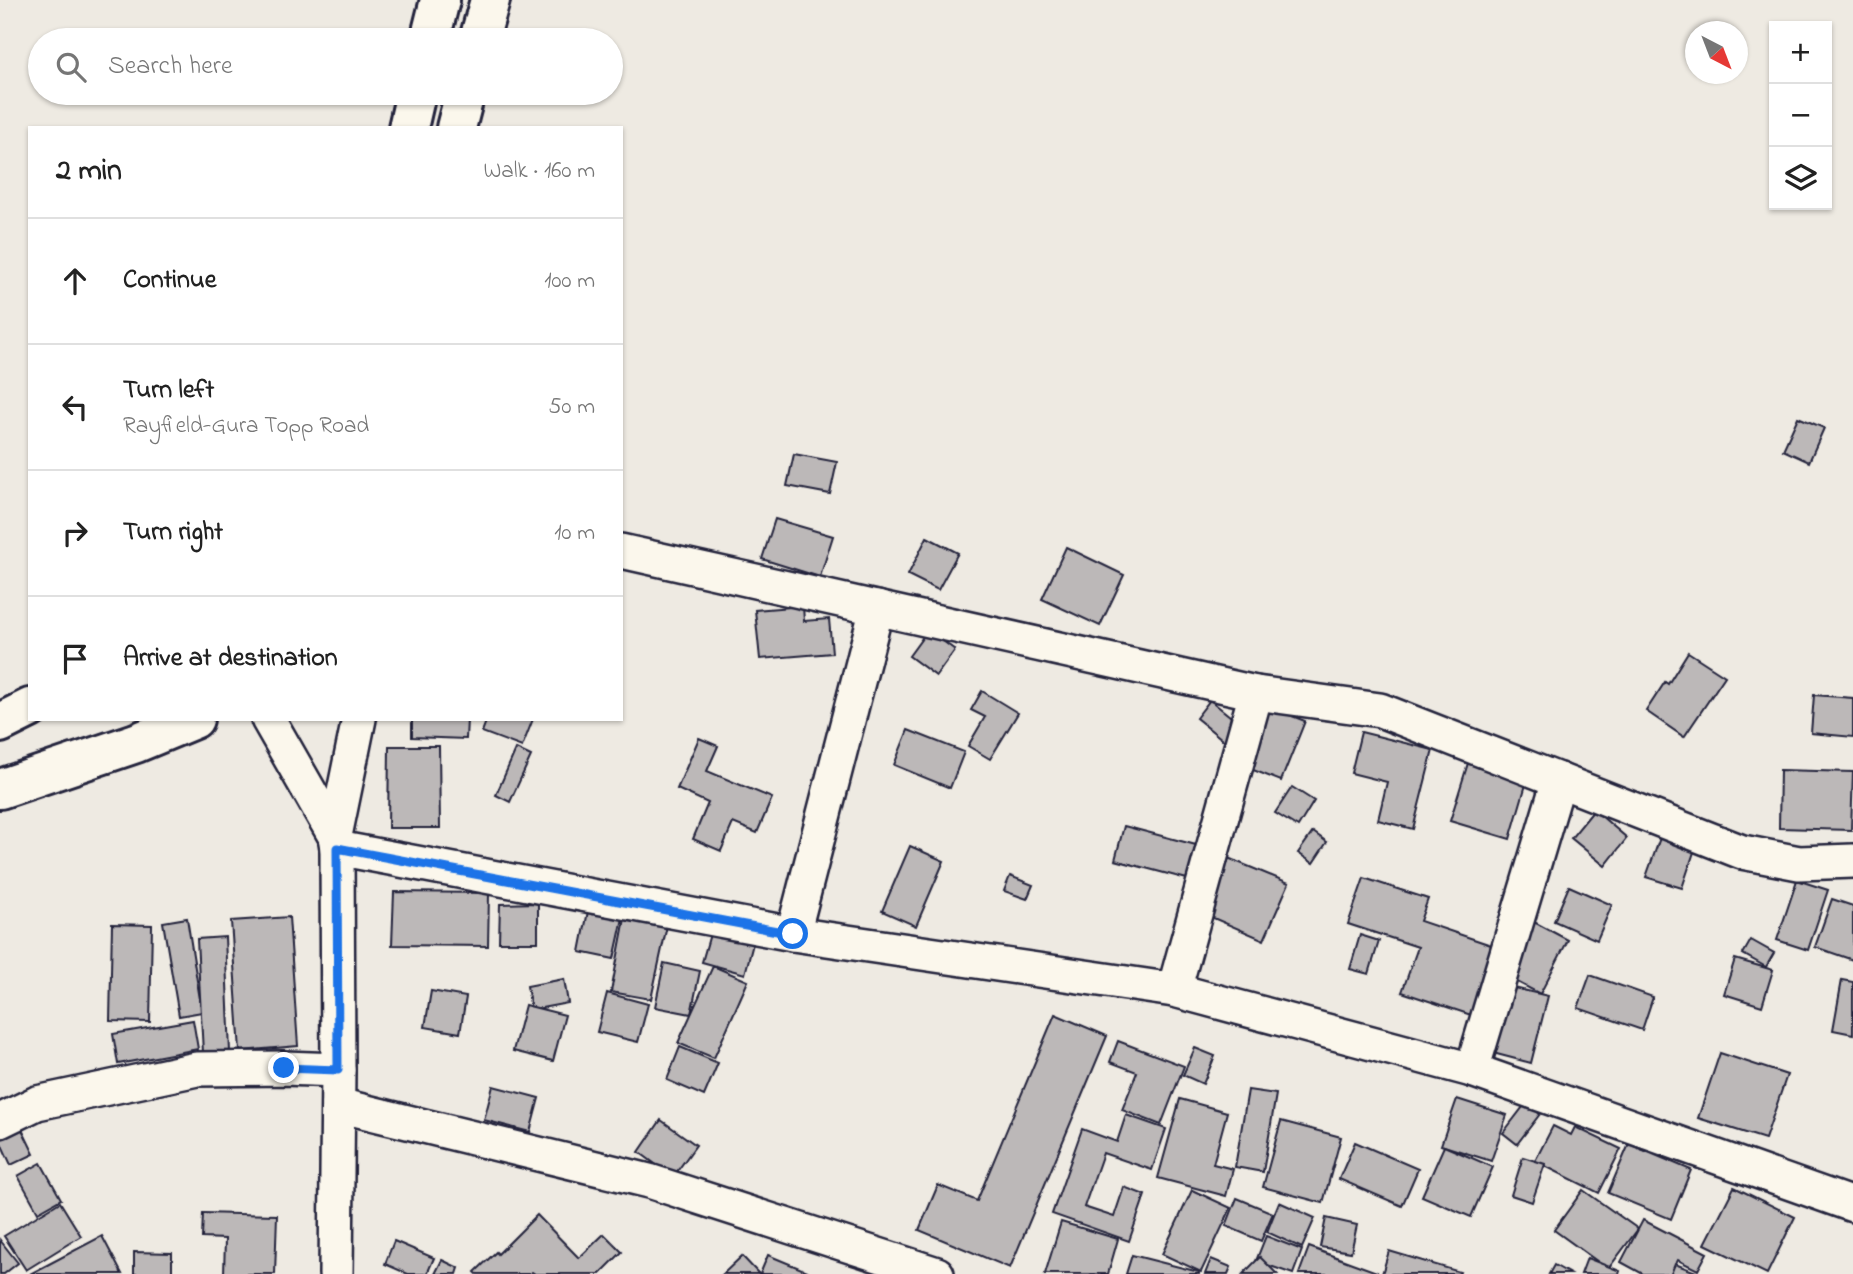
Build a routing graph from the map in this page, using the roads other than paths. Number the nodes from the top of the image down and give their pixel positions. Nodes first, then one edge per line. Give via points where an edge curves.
1 (440, 0) edge
2 (490, 0) edge
3 (433, 28) edge
4 (482, 28) edge
5 (413, 105) edge
6 (462, 105) edge
7 (408, 126) edge
8 (457, 126) edge
9 (623, 551) edge
10 (877, 608) junction
11 (1256, 693) junction
12 (28, 709) edge
13 (189, 721) edge
14 (269, 721) edge
15 (359, 721) edge
16 (0, 723) edge
17 (1559, 780) junction
18 (0, 789) edge
19 (336, 842) junction
20 (1853, 861) edge
21 (793, 934) junction
22 (1174, 990) junction
23 (338, 1070) junction
24 (1472, 1070) junction
25 (338, 1105) junction
26 (0, 1121) edge
27 (1853, 1205) edge
28 (336, 1274) edge
29 (937, 1274) edge

1 - 3 main road
2 - 4 main road
5 - 7 main road
6 - 8 main road
9 - 10 street
10 - 11 street
10 - 21 street
11 - 17 street via 1380,710
11 - 22 street
12 - 16 main road
13 - 18 main road
14 - 19 street
15 - 19 street
17 - 20 street via 1742,852 1799,863
17 - 24 street
19 - 21 street
19 - 23 street
21 - 22 street
22 - 24 street
23 - 25 street
23 - 26 street via 197,1069 37,1103
24 - 27 street
25 - 28 street
25 - 29 street via 649,1181

